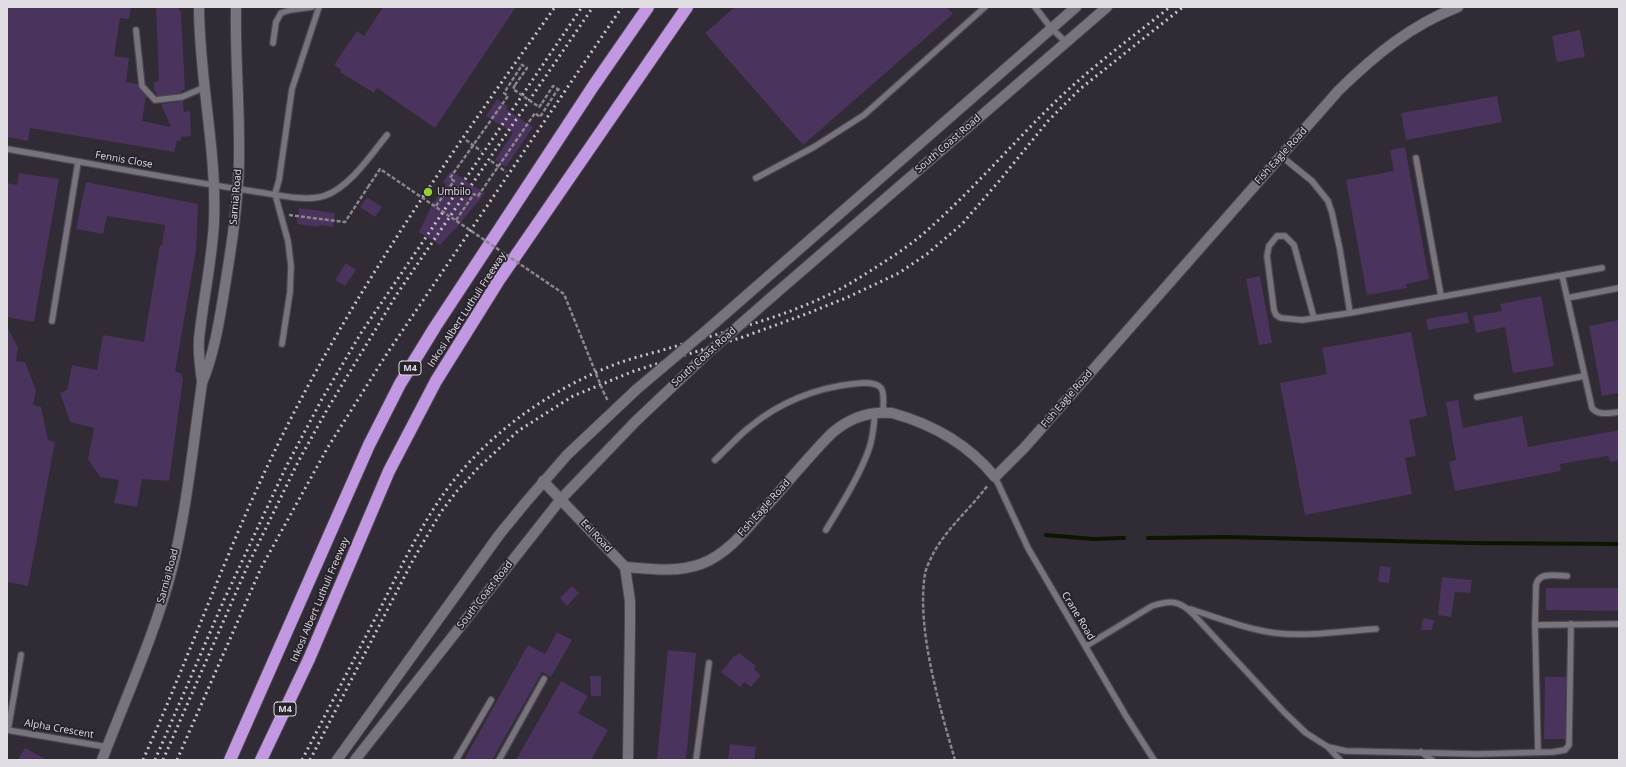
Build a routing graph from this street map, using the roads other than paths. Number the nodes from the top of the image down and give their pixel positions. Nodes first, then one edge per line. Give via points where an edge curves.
1 (199, 7) edge
2 (236, 7) edge
3 (312, 7) edge
4 (320, 7) edge
5 (648, 7) edge
6 (687, 7) edge
7 (985, 7) edge
8 (1035, 7) edge
9 (1076, 7) edge
10 (1107, 7) edge
11 (1458, 7) edge
12 (1051, 28) junction
13 (136, 30) dead end
14 (1066, 42) junction
15 (273, 43) dead end
16 (205, 86) junction
17 (387, 135) dead end
18 (7, 149) edge
19 (1281, 156) junction
20 (1416, 158) dead end
21 (78, 162) junction
22 (756, 178) dead end
23 (213, 185) junction
24 (238, 189) junction
25 (275, 194) junction
26 (1602, 268) dead end
27 (1562, 274) junction
28 (1619, 288) edge
29 (1442, 296) junction
30 (1567, 298) junction
31 (1350, 313) junction
32 (1314, 318) junction
33 (52, 321) dead end
34 (282, 344) dead end
35 (1584, 376) junction
36 (202, 383) junction
37 (1477, 397) dead end
38 (1619, 412) edge
39 (879, 413) junction
40 (715, 460) dead end
41 (995, 477) junction
42 (544, 481) junction
43 (561, 499) junction
44 (826, 530) dead end
45 (625, 567) junction
46 (1567, 576) dead end
47 (1188, 609) junction
48 (1572, 624) junction
49 (1619, 624) edge
50 (1535, 625) junction
51 (1376, 628) dead end
52 (1086, 646) junction
53 (22, 655) dead end
54 (709, 663) dead end
55 (544, 679) dead end
56 (491, 700) dead end
57 (8, 730) edge
58 (107, 747) junction
59 (1328, 747) junction
60 (1421, 752) junction
61 (1538, 752) junction
62 (1498, 754) junction
63 (102, 760) edge
64 (230, 760) edge
65 (261, 760) edge
66 (337, 760) edge
67 (356, 760) edge
68 (456, 760) edge
69 (499, 760) edge
70 (628, 760) edge
71 (696, 760) edge
72 (1154, 760) edge
73 (1340, 760) edge
74 (1432, 760) edge
75 (1498, 760) edge

1 - 16 street, Sarnia Road
2 - 24 street, Sarnia Road
3 - 15 lane via 281,13 276,22
4 - 25 lane via 292,89
5 - 64 highway, Inkosi Albert Luthuli Freeway / M4 via 589,92 400,384 369,445
6 - 65 highway, Inkosi Albert Luthuli Freeway / M4 via 499,280 436,381 389,471 309,659
7 - 22 lane via 864,115 814,148
8 - 12 lane
9 - 12 street, South Coast Road
10 - 14 street, South Coast Road
11 - 19 street, Fish Eagle Road via 1413,28 1381,51 1339,90
12 - 14 lane
12 - 42 street, South Coast Road, bridge via 637,389 567,455
13 - 16 lane via 142,86 155,100 182,97
14 - 43 street, South Coast Road, bridge via 710,352 636,421
16 - 23 street, Sarnia Road
17 - 25 lane, Fennis Close via 358,170 330,194 296,197
18 - 21 lane, Fennis Close
19 - 31 lane via 1312,181 1328,200 1340,250
19 - 41 street, Fish Eagle Road via 1025,447
20 - 29 lane
21 - 23 lane, Fennis Close
21 - 33 lane
23 - 24 lane, Fennis Close
23 - 36 street, Sarnia Road via 213,228 199,339
24 - 25 lane, Fennis Close
24 - 36 street, Sarnia Road via 216,341
25 - 34 lane via 288,241 291,266
26 - 27 lane
27 - 29 lane
27 - 30 lane
28 - 30 lane
29 - 31 lane
30 - 35 lane
31 - 32 lane
32 - 32 lane via 1294,245 1285,236 1277,236 1269,246 1267,256 1275,313 1281,318 1292,320
35 - 37 lane
35 - 38 lane via 1592,410 1603,414
36 - 58 street, Sarnia Road via 172,569 153,629
39 - 40 lane via 883,393 877,385 840,385 782,405 751,426
39 - 41 street via 897,415 947,436 976,456
39 - 44 lane via 869,450
39 - 45 street, Fish Eagle Road via 863,415 848,421 832,433 719,555 701,564 676,569
41 - 52 lane, Crane Road via 1019,532
42 - 43 street, Eel Road
42 - 66 street, South Coast Road via 499,535
43 - 45 street, Eel Road
43 - 67 street, South Coast Road
45 - 70 street via 630,601
46 - 50 lane via 1544,575 1538,579
47 - 51 lane via 1273,633 1318,634
47 - 52 lane via 1175,602 1157,604
47 - 59 lane via 1284,712 1311,737
48 - 49 lane
48 - 50 lane
48 - 61 lane via 1569,744 1562,751
50 - 61 lane
52 - 72 lane, Crane Road
53 - 57 lane
54 - 71 lane
55 - 69 lane
56 - 68 lane
57 - 58 lane, Alpha Crescent
58 - 63 street, Sarnia Road
59 - 60 lane via 1346,750
59 - 73 lane
60 - 62 lane
60 - 74 lane
61 - 62 lane
62 - 75 lane

